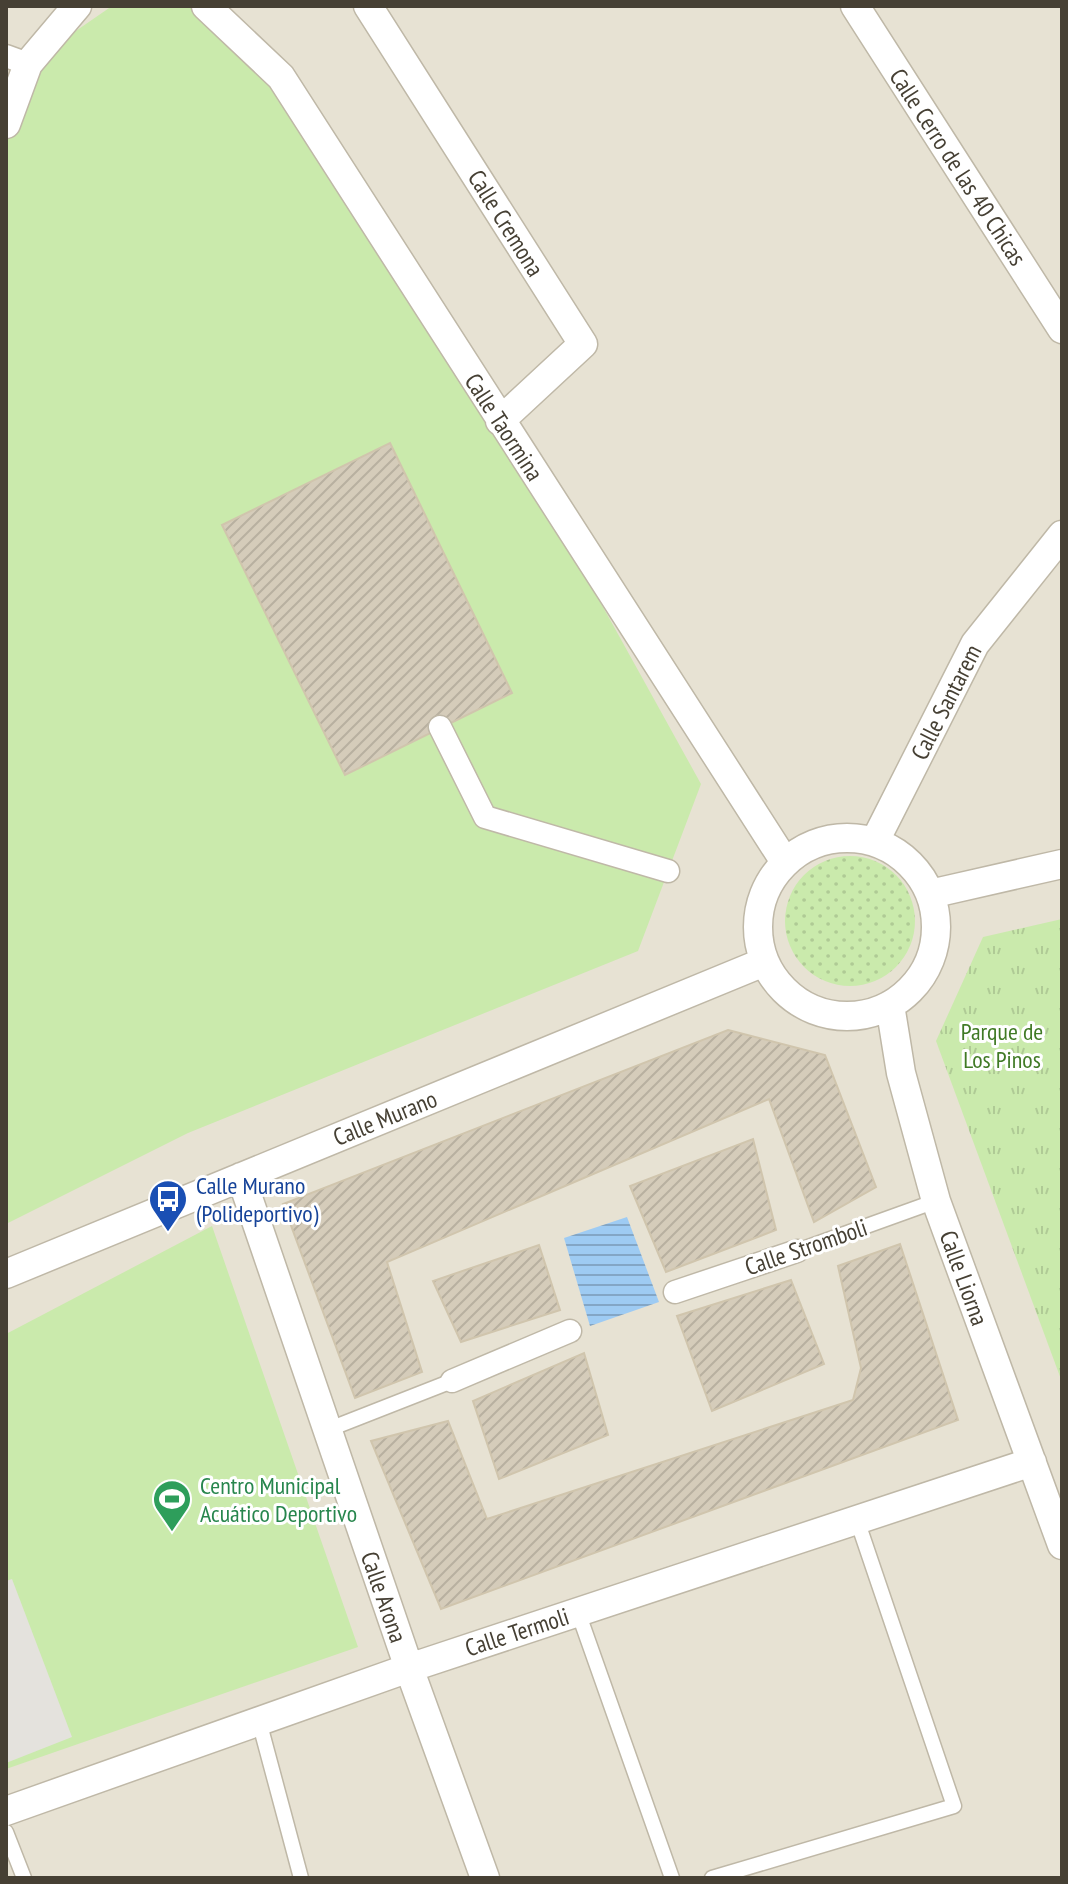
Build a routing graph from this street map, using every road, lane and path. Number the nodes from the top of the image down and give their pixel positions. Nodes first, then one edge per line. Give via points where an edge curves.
1 (77, 6) edge
2 (206, 6) edge
3 (368, 6) edge
4 (855, 6) edge
5 (17, 60) edge
6 (6, 124) edge
7 (1062, 329) edge
8 (500, 421) junction
9 (1062, 535) edge
10 (440, 727) dead end
11 (875, 841) junction
12 (785, 862) junction
13 (1062, 864) edge
14 (668, 871) dead end
15 (930, 894) junction
16 (764, 962) junction
17 (890, 1005) junction
18 (241, 1177) junction
19 (936, 1201) junction
20 (797, 1251) joint
21 (6, 1274) edge
22 (675, 1292) dead end
23 (570, 1331) dead end
24 (452, 1381) joint
25 (327, 1430) junction
26 (1032, 1462) junction
27 (857, 1520) junction
28 (1062, 1545) edge
29 (578, 1612) junction
30 (409, 1668) junction
31 (259, 1721) junction
32 (6, 1811) edge
33 (6, 1832) edge
34 (24, 1878) edge
35 (301, 1878) edge
36 (485, 1878) edge
37 (672, 1878) edge
38 (712, 1878) edge

1 - 5 street
2 - 8 street, Calle Taormina via 281,77
3 - 8 street, Calle Cremona via 583,344
4 - 7 street, Calle Cerro de las 40 Chicas
5 - 6 street
8 - 12 street, Calle Taormina
9 - 11 street, Calle Santarem via 975,644
10 - 14 street via 485,817
11 - 12 street via 827,839 804,847
11 - 15 street via 899,853
12 - 16 street via 768,883 758,908
13 - 15 street
15 - 17 street via 936,919 926,969
16 - 17 street via 780,987 803,1005 832,1016 862,1015
16 - 18 street, Calle Murano
17 - 19 street, Calle Liorna via 901,1073
18 - 21 street, Calle Murano
18 - 25 street, Calle Arona
19 - 20 lane, Calle Stromboli
19 - 26 street, Calle Liorna
20 - 22 street, Calle Stromboli
23 - 24 street
24 - 25 lane
25 - 30 street, Calle Arona
26 - 27 street, Calle Termoli
26 - 28 street, Calle Liorna
27 - 29 street, Calle Termoli
27 - 38 lane via 954,1806
29 - 30 street, Calle Termoli
29 - 37 lane
30 - 31 street, Calle Termoli
30 - 36 street, Calle Arona
31 - 32 street, Calle Termoli
31 - 35 lane
33 - 34 lane

